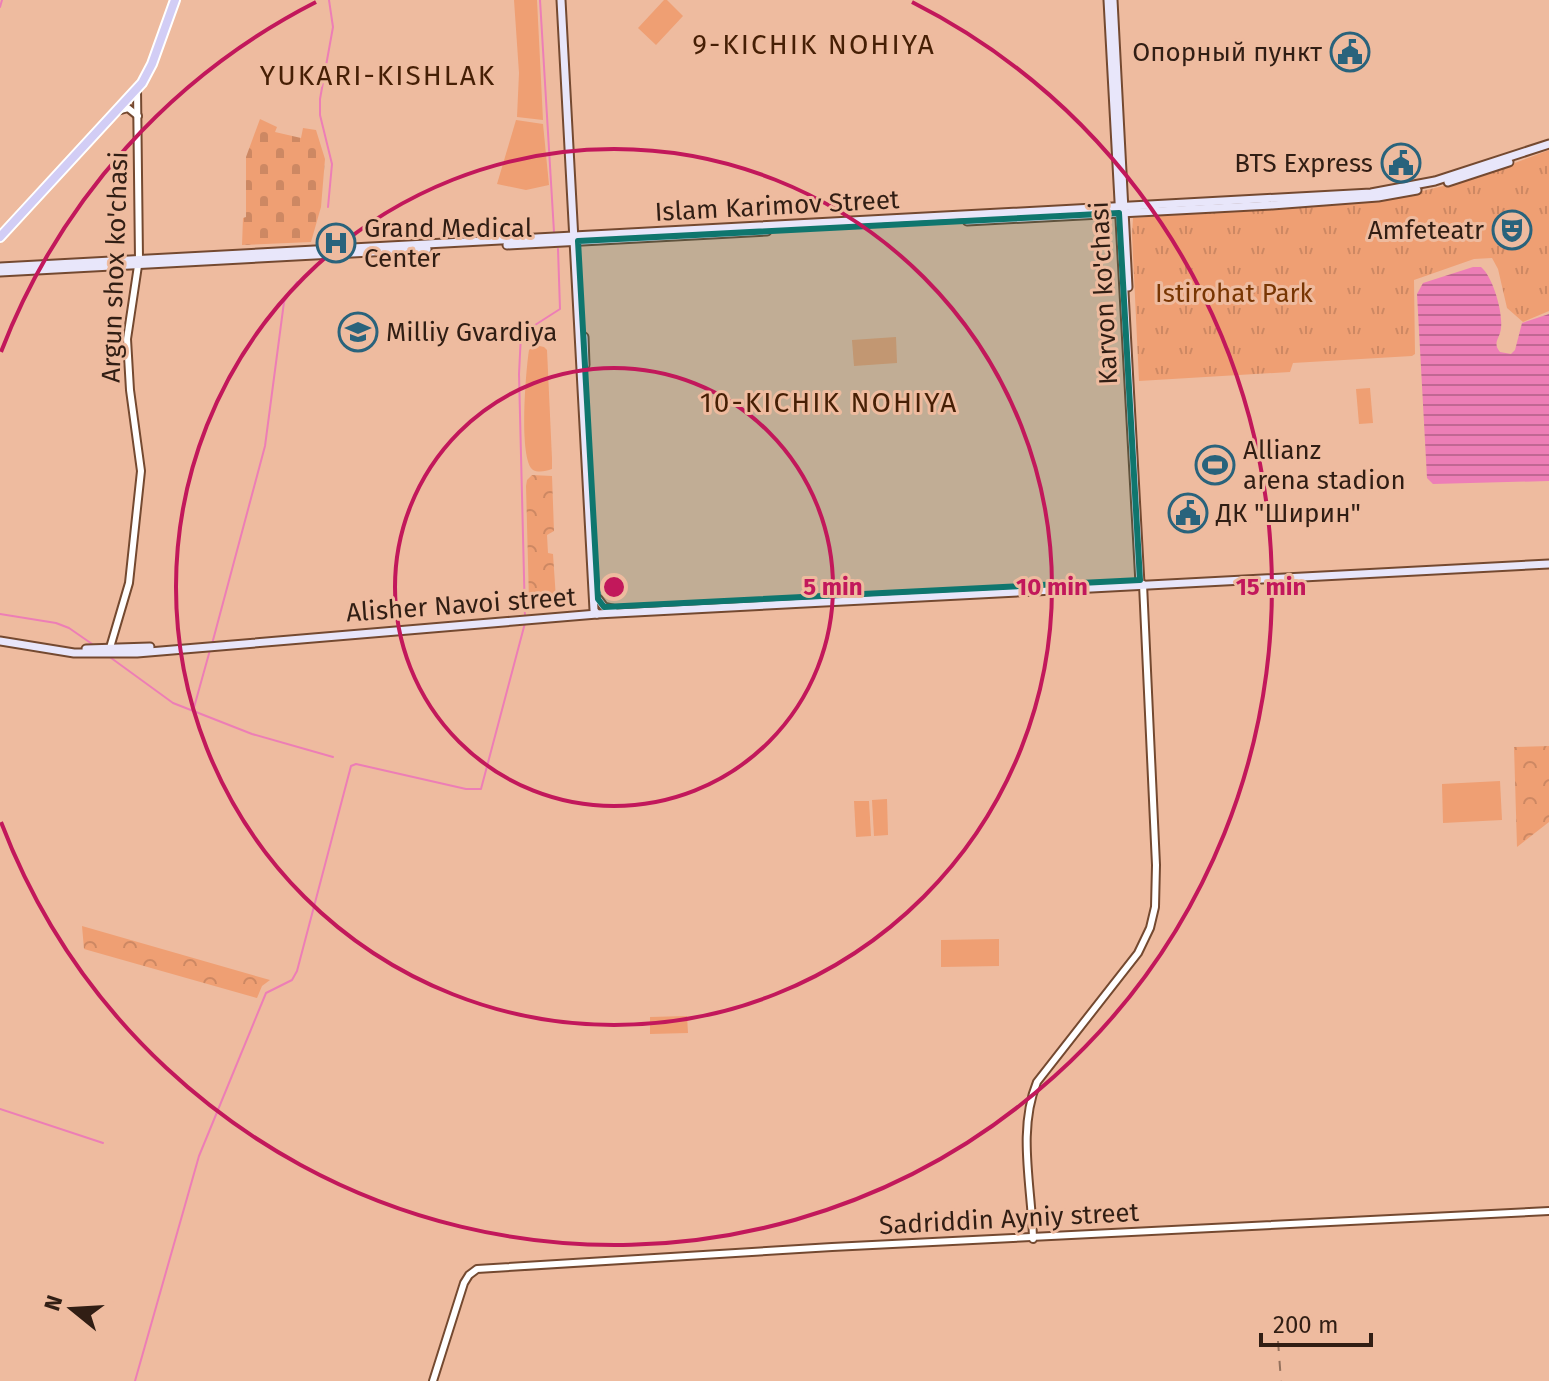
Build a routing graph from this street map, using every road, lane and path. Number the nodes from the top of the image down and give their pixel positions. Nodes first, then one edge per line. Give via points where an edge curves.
1 (175, 0) edge
2 (563, 0) edge
3 (1111, 0) edge
4 (137, 89) junction
5 (117, 111) junction
6 (139, 117) junction
7 (1549, 146) edge
8 (1122, 210) junction
9 (0, 237) edge
10 (576, 239) junction
11 (138, 262) junction
12 (0, 270) edge
13 (1548, 562) edge
14 (1141, 583) junction
15 (596, 599) junction
16 (763, 603) junction
17 (613, 609) junction
18 (584, 611) junction
19 (597, 611) junction
20 (531, 617) junction
21 (0, 638) edge
22 (103, 651) junction
23 (1549, 1211) edge
24 (1033, 1239) junction
25 (433, 1381) edge

1 - 4 main road
2 - 10 main road
3 - 8 main road, Karvon ko'chasi
4 - 5 main road
4 - 6 street, Argun shox ko'chasi
5 - 6 street via 130,109
5 - 9 main road
6 - 11 street, Argun shox ko'chasi
7 - 8 main road, Islam Karimov Street via 1383,191
8 - 10 main road, Islam Karimov Street
8 - 14 main road, Karvon ko'chasi
10 - 11 main road, Islam Karimov Street
10 - 15 main road
11 - 12 main road, Islam Karimov Street
11 - 22 street, Argun shox ko'chasi via 127,339 141,471 129,583
13 - 14 main road, Alisher Navoi street
14 - 16 main road, Alisher Navoi street
14 - 24 street via 1155,907 1138,953 1037,1082 1030,1101 1027,1148
15 - 17 main road
15 - 18 main road
15 - 19 main road
16 - 17 main road, Alisher Navoi street
16 - 19 main road, Alisher Navoi street
17 - 19 main road, Alisher Navoi street
18 - 19 main road, Alisher Navoi street
18 - 20 main road, Alisher Navoi street
19 - 20 main road, Alisher Navoi street
20 - 22 main road, Alisher Navoi street
21 - 22 main road, Alisher Navoi street via 41,649
23 - 24 street, Sadriddin Ayniy street
24 - 25 street, Sadriddin Ayniy street via 472,1271

